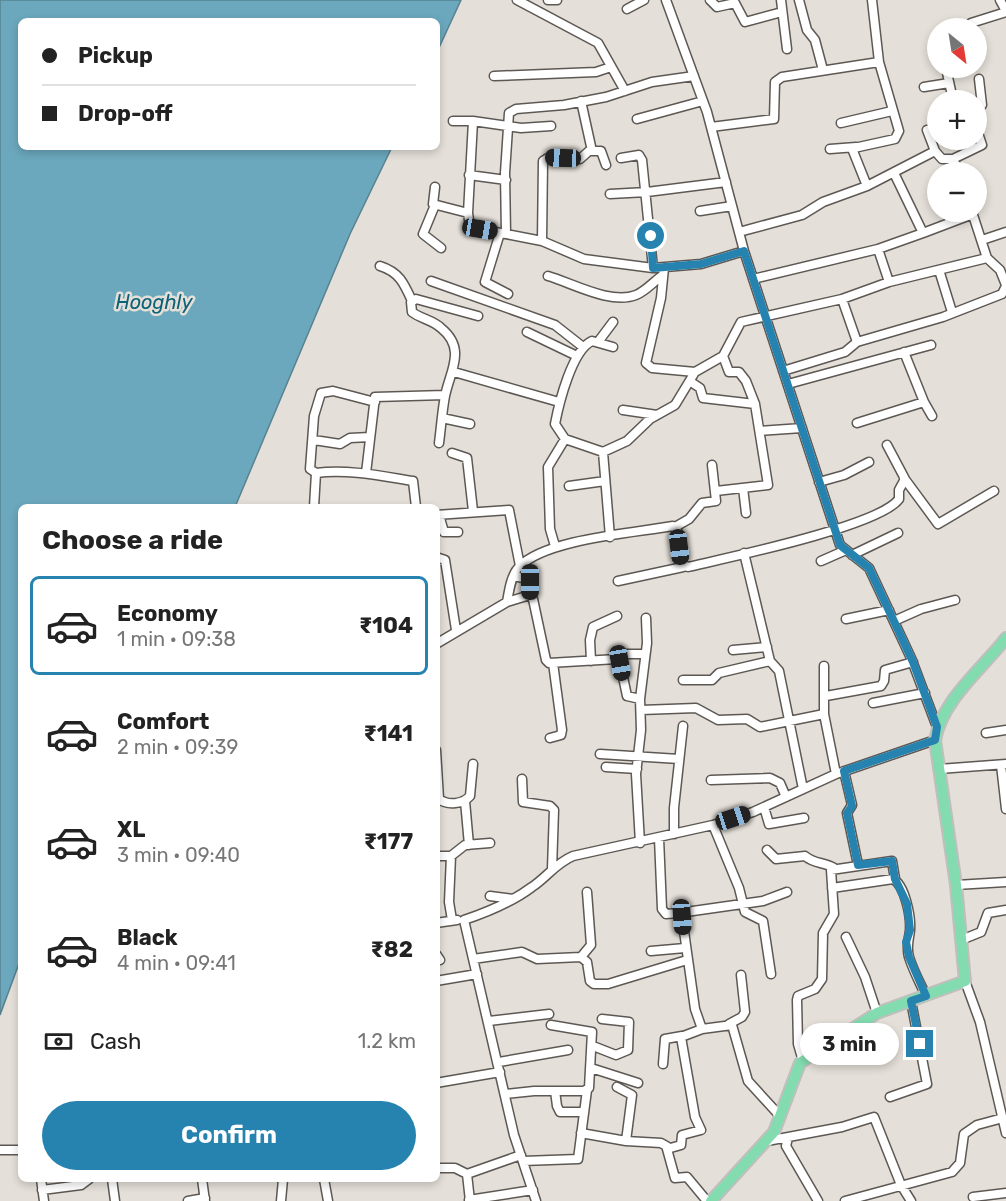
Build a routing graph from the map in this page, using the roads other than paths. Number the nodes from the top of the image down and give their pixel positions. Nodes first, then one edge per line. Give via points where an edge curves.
1 (516, 0) edge
2 (548, 0) edge
3 (557, 0) edge
4 (644, 0) edge
5 (666, 0) edge
6 (710, 0) edge
7 (781, 0) edge
8 (799, 0) edge
9 (872, 0) edge
10 (1000, 0) edge
11 (627, 9) dead end
12 (1006, 11) edge
13 (782, 12) junction
14 (986, 18) edge
15 (787, 49) dead end
16 (879, 62) junction
17 (610, 67) junction
18 (823, 70) junction
19 (494, 76) dead end
20 (694, 76) junction
21 (948, 78) edge
22 (979, 79) dead end
23 (949, 83) junction
24 (924, 87) dead end
25 (951, 90) edge
26 (980, 90) edge
27 (625, 91) junction
28 (582, 101) junction
29 (703, 101) junction
30 (892, 111) junction
31 (637, 119) dead end
32 (453, 121) dead end
33 (473, 121) junction
34 (841, 123) dead end
35 (507, 126) junction
36 (550, 126) dead end
37 (711, 127) junction
38 (856, 147) junction
39 (830, 149) dead end
40 (971, 150) edge
41 (592, 151) junction
42 (935, 151) joint
43 (621, 158) dead end
44 (953, 159) junction
45 (954, 162) edge
46 (606, 165) dead end
47 (894, 173) junction
48 (470, 175) junction
49 (506, 180) junction
50 (726, 182) junction
51 (867, 186) junction
52 (435, 187) dead end
53 (647, 192) junction
54 (610, 194) dead end
55 (435, 205) junction
56 (732, 206) junction
57 (700, 211) dead end
58 (468, 213) junction
59 (951, 222) edge
60 (975, 222) edge
61 (739, 232) junction
62 (1006, 232) edge
63 (503, 233) junction
64 (923, 234) junction
65 (982, 240) junction
66 (542, 241) junction
67 (441, 248) dead end
68 (878, 249) junction
69 (744, 251) junction
70 (987, 258) junction
71 (380, 266) dead end
72 (653, 268) junction
73 (939, 270) junction
74 (663, 271) junction
75 (548, 276) dead end
76 (753, 279) junction
77 (430, 281) dead end
78 (889, 282) junction
79 (1006, 286) edge
80 (508, 294) dead end
81 (842, 298) junction
82 (412, 301) junction
83 (952, 312) junction
84 (478, 316) dead end
85 (766, 316) junction
86 (613, 322) dead end
87 (527, 332) dead end
88 (598, 342) junction
89 (857, 342) junction
90 (931, 345) dead end
91 (583, 347) junction
92 (613, 347) dead end
93 (904, 352) junction
94 (577, 356) junction
95 (723, 356) junction
96 (783, 371) junction
97 (454, 372) junction
98 (695, 372) junction
99 (690, 382) junction
100 (788, 384) junction
101 (445, 395) junction
102 (375, 402) junction
103 (559, 402) junction
104 (924, 402) junction
105 (755, 404) junction
106 (623, 410) dead end
107 (658, 415) junction
108 (932, 416) dead end
109 (442, 418) junction
110 (857, 423) dead end
111 (470, 424) dead end
112 (802, 428) junction
113 (760, 431) junction
114 (370, 438) junction
115 (565, 439) junction
116 (314, 440) junction
117 (439, 443) dead end
118 (887, 445) dead end
119 (603, 452) junction
120 (452, 453) dead end
121 (869, 462) dead end
122 (712, 465) dead end
123 (316, 473) junction
124 (366, 473) junction
125 (904, 478) junction
126 (605, 481) junction
127 (819, 482) junction
128 (569, 486) dead end
129 (743, 488) junction
130 (716, 491) junction
131 (994, 491) dead end
132 (314, 504) edge
133 (417, 504) edge
134 (473, 511) junction
135 (746, 513) dead end
136 (440, 515) edge
137 (440, 521) edge
138 (675, 527) junction
139 (835, 530) junction
140 (458, 532) dead end
141 (897, 533) dead end
142 (610, 537) junction
143 (555, 546) junction
144 (849, 552) junction
145 (744, 553) junction
146 (440, 558) edge
147 (821, 561) dead end
148 (520, 566) junction
149 (683, 567) junction
150 (514, 576) junction
151 (618, 581) dead end
152 (530, 595) junction
153 (955, 600) dead end
154 (507, 602) junction
155 (889, 610) junction
156 (617, 616) dead end
157 (646, 618) dead end
158 (846, 619) dead end
159 (894, 621) junction
160 (456, 630) junction
161 (440, 641) edge
162 (1004, 645) edge
163 (767, 647) junction
164 (733, 650) dead end
165 (645, 654) junction
166 (617, 659) junction
167 (591, 661) junction
168 (770, 662) junction
169 (913, 662) junction
170 (554, 663) junction
171 (824, 666) dead end
172 (683, 680) dead end
173 (925, 693) junction
174 (826, 696) junction
175 (640, 699) junction
176 (873, 702) dead end
177 (641, 710) junction
178 (824, 714) junction
179 (790, 720) junction
180 (683, 726) dead end
181 (937, 727) junction
182 (1006, 730) edge
183 (986, 732) dead end
184 (550, 738) dead end
185 (935, 740) junction
186 (600, 754) dead end
187 (638, 756) junction
188 (680, 759) junction
189 (473, 764) dead end
190 (1004, 765) edge
191 (606, 767) dead end
192 (939, 768) junction
193 (637, 769) junction
194 (840, 772) junction
195 (1004, 778) edge
196 (522, 779) dead end
197 (711, 780) dead end
198 (803, 789) junction
199 (786, 797) junction
200 (440, 801) edge
201 (465, 801) junction
202 (764, 807) junction
203 (1006, 809) edge
204 (804, 818) dead end
205 (713, 825) junction
206 (674, 834) junction
207 (658, 838) junction
208 (489, 843) dead end
209 (640, 843) junction
210 (469, 845) junction
211 (767, 850) dead end
212 (440, 856) edge
213 (451, 856) junction
214 (858, 865) junction
215 (834, 868) junction
216 (552, 869) junction
217 (895, 879) junction
218 (1006, 882) edge
219 (956, 885) junction
220 (832, 888) junction
221 (787, 891) dead end
222 (587, 892) dead end
223 (490, 896) dead end
224 (513, 898) junction
225 (743, 904) junction
226 (1006, 910) edge
227 (679, 913) junction
228 (452, 920) junction
229 (464, 920) junction
230 (440, 922) edge
231 (846, 937) dead end
232 (961, 940) junction
233 (685, 948) junction
234 (651, 951) dead end
235 (581, 957) junction
236 (473, 959) junction
237 (687, 960) junction
238 (477, 974) junction
239 (771, 974) dead end
240 (741, 975) dead end
241 (440, 980) edge
242 (965, 981) junction
243 (926, 996) junction
244 (911, 1001) junction
245 (877, 1013) junction
246 (549, 1014) dead end
247 (602, 1018) dead end
248 (489, 1021) junction
249 (729, 1024) junction
250 (551, 1025) dead end
251 (702, 1029) junction
252 (682, 1036) junction
253 (593, 1046) junction
254 (568, 1050) dead end
255 (803, 1061) junction
256 (499, 1062) junction
257 (663, 1064) dead end
258 (591, 1068) junction
259 (500, 1072) junction
260 (440, 1082) edge
261 (638, 1083) dead end
262 (617, 1087) dead end
263 (587, 1090) junction
264 (555, 1091) junction
265 (506, 1094) junction
266 (890, 1097) dead end
267 (1002, 1097) edge
268 (583, 1112) junction
269 (780, 1116) junction
270 (1003, 1118) junction
271 (1006, 1133) edge
272 (581, 1134) junction
273 (788, 1138) junction
274 (626, 1142) junction
275 (767, 1142) junction
276 (668, 1147) junction
277 (0, 1150) edge
278 (18, 1150) edge
279 (522, 1158) junction
280 (440, 1168) edge
281 (467, 1174) junction
282 (41, 1182) edge
283 (85, 1182) edge
284 (112, 1182) edge
285 (202, 1182) edge
286 (283, 1182) edge
287 (325, 1182) edge
288 (901, 1185) junction
289 (42, 1190) junction
290 (532, 1190) junction
291 (1006, 1193) edge
292 (973, 1197) dead end
293 (205, 1200) edge
294 (470, 1200) edge
295 (44, 1201) edge
296 (115, 1201) edge
297 (188, 1201) edge
298 (281, 1201) edge
299 (328, 1201) edge
300 (536, 1201) edge
301 (711, 1201) edge
302 (818, 1201) edge
303 (846, 1201) edge
304 (911, 1201) edge

1 - 17 street via 598,43
2 - 3 street
4 - 11 street
5 - 20 street
6 - 13 street via 717,7 735,3 745,22
7 - 13 street
8 - 18 street
9 - 16 street
10 - 12 street
12 - 14 street
13 - 15 street
16 - 18 street
16 - 30 street
17 - 19 street via 596,72
17 - 27 street
18 - 37 street via 776,80 776,114 771,121
20 - 27 street via 652,82
20 - 29 street
21 - 23 street
22 - 26 street
23 - 24 street
23 - 25 street
27 - 28 street
28 - 35 street via 516,109 509,113
28 - 41 street
29 - 31 street
29 - 37 street
30 - 34 street
30 - 38 street via 899,131 897,137
32 - 33 street
33 - 35 street
33 - 48 street
35 - 36 street
35 - 49 street
37 - 50 street
38 - 39 street
38 - 51 street via 853,151
40 - 44 street
41 - 46 street via 603,152
41 - 66 street via 580,159 543,161
42 - 44 street via 942,159
42 - 47 street
43 - 53 street via 642,158
44 - 45 street
47 - 51 street
47 - 64 street
48 - 49 street
48 - 58 street
49 - 63 street
50 - 53 street
50 - 56 street
51 - 61 street via 823,202 802,215
52 - 55 street
53 - 54 street
53 - 72 street
55 - 58 street
55 - 67 street via 423,234
56 - 57 street
56 - 61 street
58 - 63 street via 470,227
59 - 64 street
60 - 65 street
61 - 69 street
62 - 65 street
63 - 66 street
63 - 80 street via 485,282
64 - 68 street
65 - 70 street
66 - 72 street via 584,259
68 - 76 street
68 - 78 street
69 - 74 street
69 - 76 street
70 - 73 street
70 - 79 street via 1000,270
71 - 82 street via 393,270 402,279
72 - 74 street
73 - 78 street
73 - 83 street
74 - 75 street via 639,294 628,297 590,292
74 - 98 street via 646,363 652,368
76 - 85 street
77 - 91 street via 555,325
78 - 81 street
79 - 83 street via 1002,294
81 - 85 street
81 - 89 street
82 - 84 street
82 - 97 street via 414,314 441,327 454,343
83 - 89 street
85 - 95 street via 739,324
85 - 96 street
86 - 88 street
87 - 94 street
88 - 91 street
88 - 92 street
89 - 96 street via 845,352
90 - 93 street
91 - 94 street
93 - 100 street
93 - 104 street
94 - 103 street
95 - 98 street
95 - 105 street via 729,372 739,372 746,381
96 - 100 street
97 - 101 street
97 - 103 street
98 - 99 street
99 - 105 street via 700,388 704,398
99 - 107 street via 675,405
100 - 112 street
101 - 102 street via 378,396
101 - 109 street
102 - 114 street
102 - 116 street via 333,391 321,393 314,416
103 - 115 street via 555,424
104 - 108 street
104 - 110 street
105 - 113 street
106 - 107 street
107 - 119 street via 627,441
109 - 111 street
109 - 117 street
112 - 113 street
112 - 127 street
113 - 129 street via 768,484
114 - 116 street via 350,438 340,444
114 - 124 street
115 - 119 street
115 - 143 street via 548,467 549,529
116 - 123 street via 310,469
118 - 125 street
119 - 126 street
120 - 134 street via 467,458
121 - 127 street
122 - 130 street
123 - 124 street
123 - 132 street
124 - 133 street via 413,481
125 - 131 street via 938,524
125 - 139 street via 896,502
126 - 128 street
126 - 142 street
127 - 139 street
129 - 130 street
129 - 135 street
130 - 138 street via 715,503 702,503 689,519
134 - 136 street
134 - 148 street via 510,510
137 - 140 street via 444,532
138 - 142 street
138 - 149 street
139 - 144 street via 840,545
139 - 145 street
141 - 144 street
142 - 143 street
143 - 148 street
144 - 147 street
144 - 155 street via 869,568
145 - 149 street
145 - 163 street
146 - 160 street via 445,560
148 - 150 street
149 - 151 street
150 - 152 street via 528,579
150 - 154 street
152 - 154 street
152 - 170 street via 536,606 546,660
153 - 159 street
154 - 160 street
155 - 158 street
155 - 159 street
156 - 167 street via 593,627
157 - 165 street
159 - 169 street
160 - 161 street
162 - 181 main road via 945,712
163 - 164 street
163 - 168 street
165 - 166 street via 623,654
165 - 175 street
166 - 167 street
166 - 175 street via 627,696
167 - 170 street
168 - 172 street via 719,673 712,680
168 - 179 street via 779,671
169 - 173 street
169 - 174 street via 885,669 881,686
170 - 184 street via 562,730 561,735
171 - 174 street
173 - 176 street
173 - 181 street
174 - 178 street
175 - 177 street
177 - 179 street via 696,708 718,720 747,719 760,727
177 - 187 street
178 - 179 street
178 - 194 street
179 - 198 street
180 - 188 street
181 - 185 main road
182 - 183 street
185 - 192 main road
185 - 194 street
186 - 187 street
187 - 188 street
187 - 193 street
188 - 206 street
189 - 201 street via 470,796
190 - 192 street
190 - 195 street
191 - 193 street
192 - 219 main road
193 - 209 street
194 - 198 street
194 - 214 street via 852,806 847,813
195 - 203 street
196 - 216 street via 523,802 554,810
197 - 199 street via 770,777 780,783
198 - 199 street
199 - 202 street
200 - 201 street
201 - 210 street
202 - 204 street via 769,824
202 - 205 street
205 - 206 street
205 - 225 street
206 - 207 street
207 - 209 street
207 - 227 street via 662,909 666,914
208 - 210 street
209 - 216 street via 573,856
210 - 213 street
211 - 215 street via 776,859 805,856
212 - 213 street
213 - 228 street
214 - 215 street
214 - 217 street via 892,861
215 - 220 street
216 - 224 street
217 - 220 street
217 - 243 street via 907,904 909,957
218 - 219 street
219 - 232 main road
220 - 255 street via 834,914 824,933 821,983 797,1000 798,1044
221 - 225 street
222 - 235 street via 591,945
223 - 224 street
224 - 229 street
225 - 227 street
225 - 239 street via 748,915 763,921
226 - 232 street via 988,913 981,932
227 - 233 street
228 - 229 street
228 - 230 street
229 - 236 street
231 - 245 street
232 - 242 main road
233 - 234 street
233 - 237 street
235 - 236 street via 537,959 522,952
235 - 237 street via 587,962 594,984 618,981
236 - 238 street
237 - 251 street
238 - 241 street
238 - 248 street
240 - 249 street via 745,1012
242 - 243 main road
242 - 267 street
243 - 244 main road
244 - 245 main road
244 - 266 street via 927,1084
245 - 255 main road
246 - 248 street
247 - 253 street via 629,1022 628,1050 616,1054
248 - 256 street
249 - 251 street
249 - 269 street via 734,1028 748,1081
250 - 253 street via 590,1031
251 - 252 street
252 - 257 street via 664,1039
252 - 276 street via 695,1117 701,1131 682,1136 681,1144
253 - 258 street
254 - 256 street
255 - 269 main road
256 - 259 street
258 - 261 street
258 - 263 street
259 - 260 street
259 - 265 street
262 - 274 street via 632,1095
263 - 264 street
263 - 268 street
264 - 265 street
264 - 268 street via 560,1112
265 - 279 street
267 - 270 street
268 - 272 street
269 - 275 main road
270 - 271 street
270 - 288 street via 977,1125 963,1134 960,1163 952,1172
272 - 274 street
272 - 279 street via 576,1161
273 - 275 street
273 - 288 street via 874,1117
273 - 302 street via 786,1146
274 - 276 street via 661,1143
275 - 301 main road
276 - 301 street via 675,1178 687,1177
277 - 278 street
279 - 281 street
279 - 290 street
280 - 281 street via 455,1168
281 - 294 street
282 - 289 street
283 - 289 street
284 - 296 street
285 - 293 street
286 - 298 street
287 - 299 street
288 - 303 street
288 - 304 street
289 - 295 street
290 - 294 street
290 - 300 street
291 - 292 street
293 - 297 street

